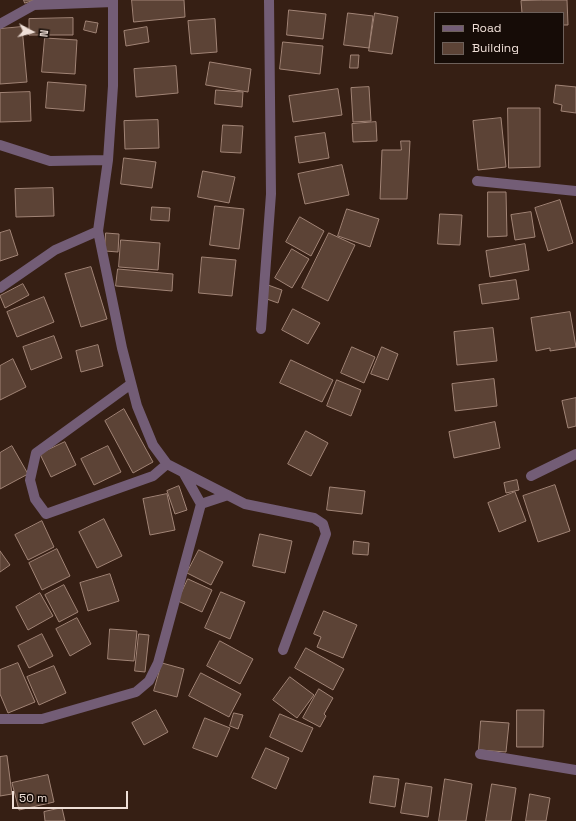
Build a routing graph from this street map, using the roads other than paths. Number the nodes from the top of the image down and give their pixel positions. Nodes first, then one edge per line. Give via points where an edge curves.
1 (269, 0) edge
2 (113, 1) edge
3 (0, 24) edge
4 (0, 145) edge
5 (108, 160) junction
6 (477, 181) dead end
7 (576, 191) edge
8 (98, 231) junction
9 (0, 288) edge
10 (261, 330) dead end
11 (131, 384) junction
12 (576, 454) edge
13 (167, 464) junction
14 (183, 472) junction
15 (531, 476) dead end
16 (228, 496) junction
17 (201, 504) junction
18 (283, 650) dead end
19 (0, 719) edge
20 (480, 754) dead end
21 (576, 770) edge

1 - 10 street via 271,194
2 - 3 street via 34,5
2 - 5 street via 113,86
4 - 5 street via 50,161
5 - 8 street
6 - 7 street
8 - 9 street via 56,250
8 - 11 street
11 - 13 street via 153,445
11 - 13 street via 36,453 30,480 35,499 46,514 153,476
12 - 15 street
13 - 14 street
14 - 16 street
14 - 17 street
16 - 17 street
16 - 18 street via 245,504 314,518 323,524 326,534
17 - 19 street via 158,663 149,681 136,692 42,719
20 - 21 street

